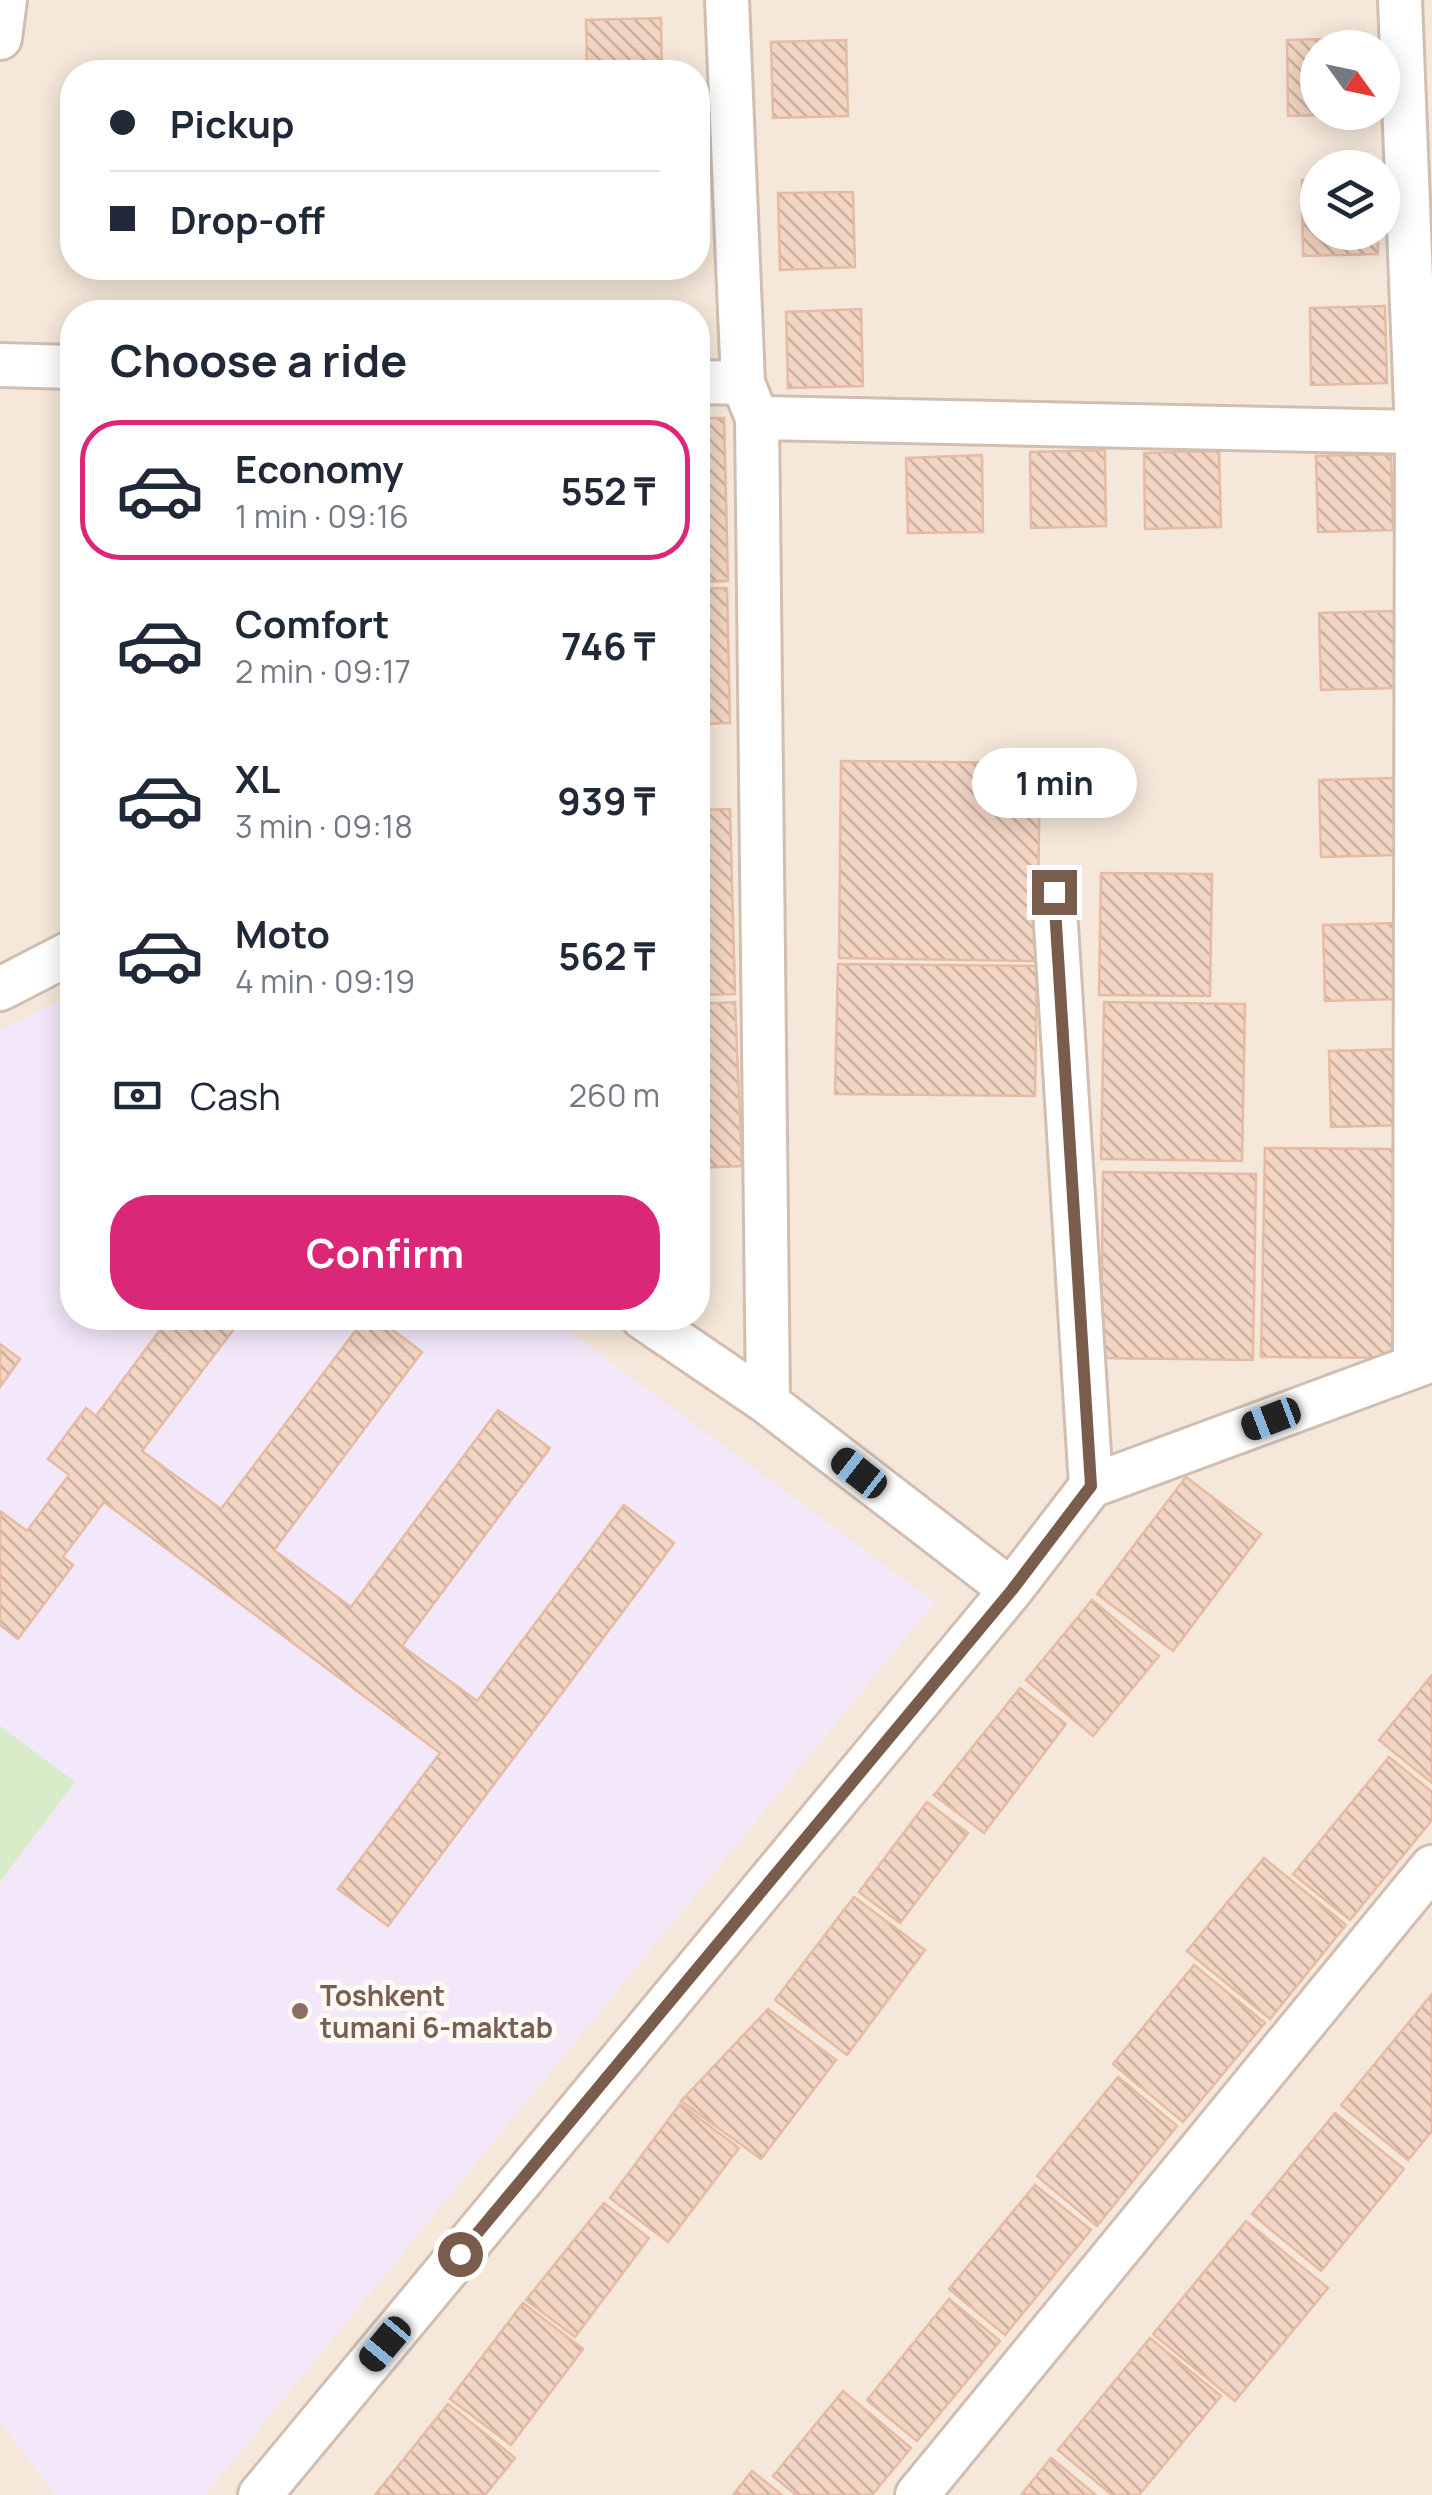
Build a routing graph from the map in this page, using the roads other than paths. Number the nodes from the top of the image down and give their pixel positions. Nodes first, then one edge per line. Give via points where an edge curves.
1 (5, 0) edge
2 (727, 0) edge
3 (1400, 0) edge
4 (0, 38) edge
5 (0, 365) edge
6 (60, 367) edge
7 (710, 386) edge
8 (750, 400) junction
9 (1417, 432) junction
10 (1054, 892) dead end
11 (60, 958) edge
12 (0, 990) edge
13 (661, 1330) edge
14 (1423, 1363) edge
15 (768, 1403) junction
16 (1091, 1486) junction
17 (1012, 1590) junction
18 (1432, 1867) edge
19 (260, 2495) edge
20 (916, 2495) edge

1 - 4 street
2 - 8 street
3 - 9 street
5 - 6 street
7 - 8 street
8 - 9 street
8 - 15 street
9 - 14 street
10 - 16 street
11 - 12 street
13 - 15 street
14 - 16 street
15 - 17 street
16 - 17 street
17 - 19 street
18 - 20 street

